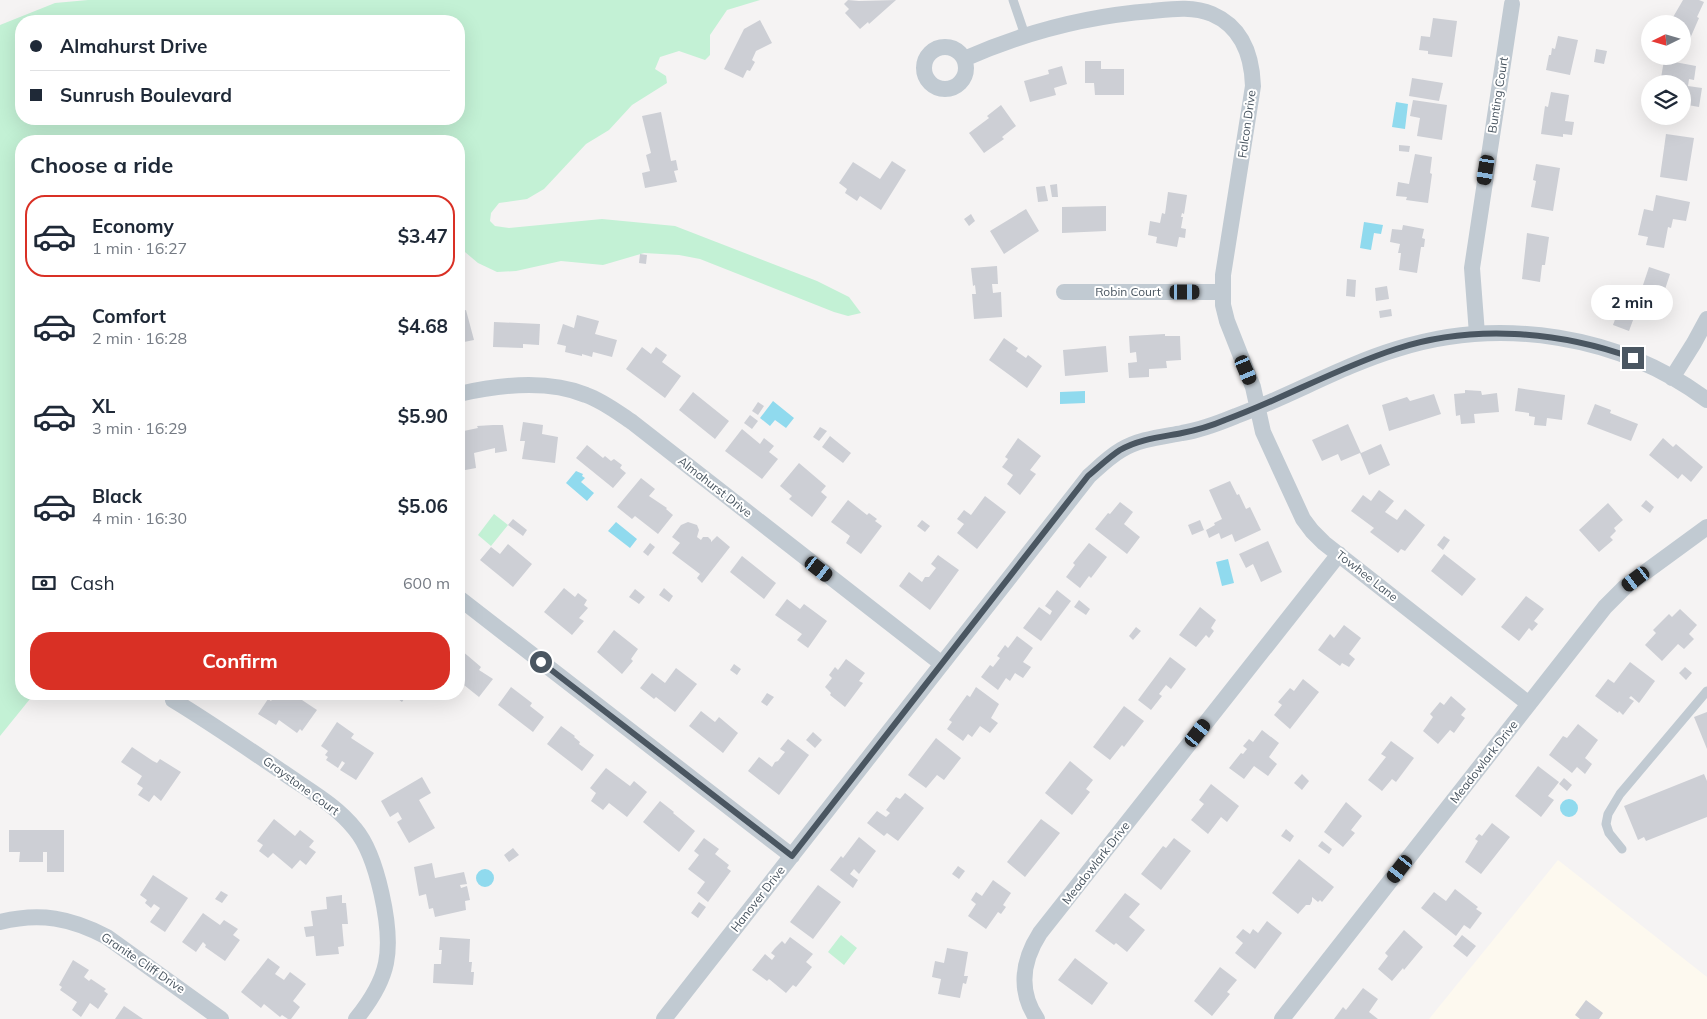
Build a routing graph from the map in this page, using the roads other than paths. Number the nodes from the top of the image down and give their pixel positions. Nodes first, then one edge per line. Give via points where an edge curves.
1 (1013, 0) edge
2 (1512, 4) dead end
3 (1025, 35) junction
4 (964, 59) dead end
5 (1064, 292) dead end
6 (1222, 292) junction
7 (1707, 319) edge
8 (1477, 334) junction
9 (1672, 378) junction
10 (465, 393) edge
11 (1707, 400) edge
12 (1259, 408) junction
13 (1707, 527) edge
14 (1338, 554) junction
15 (465, 603) edge
16 (942, 664) junction
17 (1707, 691) edge
18 (174, 700) dead end
19 (1529, 704) junction
20 (1622, 849) dead end
21 (792, 856) junction
22 (0, 922) edge
23 (221, 1019) edge
24 (356, 1019) edge
25 (664, 1019) edge
26 (1037, 1019) edge
27 (1282, 1019) edge

1 - 3 lane
2 - 8 street, Bunting Court via 1472,268
3 - 4 street, Falcon Drive
3 - 6 street, Falcon Drive via 1102,16 1188,9 1213,14 1236,31 1249,55 1253,86
5 - 6 street, Robin Court
6 - 12 street, Falcon Drive via 1227,321
7 - 9 street
8 - 9 street, Hanover Drive via 1533,335 1590,344 1633,358
8 - 12 street, Hanover Drive via 1452,336 1396,349 1364,360
9 - 11 street, Hanover Drive
10 - 16 street, Almahurst Drive via 493,388 549,386 571,390 604,404 632,422
12 - 14 street, Towhee Lane via 1263,432 1303,519
12 - 16 street, Hanover Drive via 1202,428 1138,442 1104,462 1088,476
13 - 19 street, Meadowlark Drive via 1625,587 1605,606
14 - 19 street, Towhee Lane
14 - 26 street, Meadowlark Drive via 1034,943 1024,977 1027,1000
15 - 21 street
16 - 21 street, Hanover Drive
17 - 20 lane via 1620,794 1608,814 1606,824 1609,833
18 - 24 street, Graystone Court via 319,797 356,830 376,873 388,942 381,980
19 - 27 street, Meadowlark Drive
21 - 25 street, Hanover Drive
22 - 23 street, Granite Cliff Drive via 54,918 89,928

